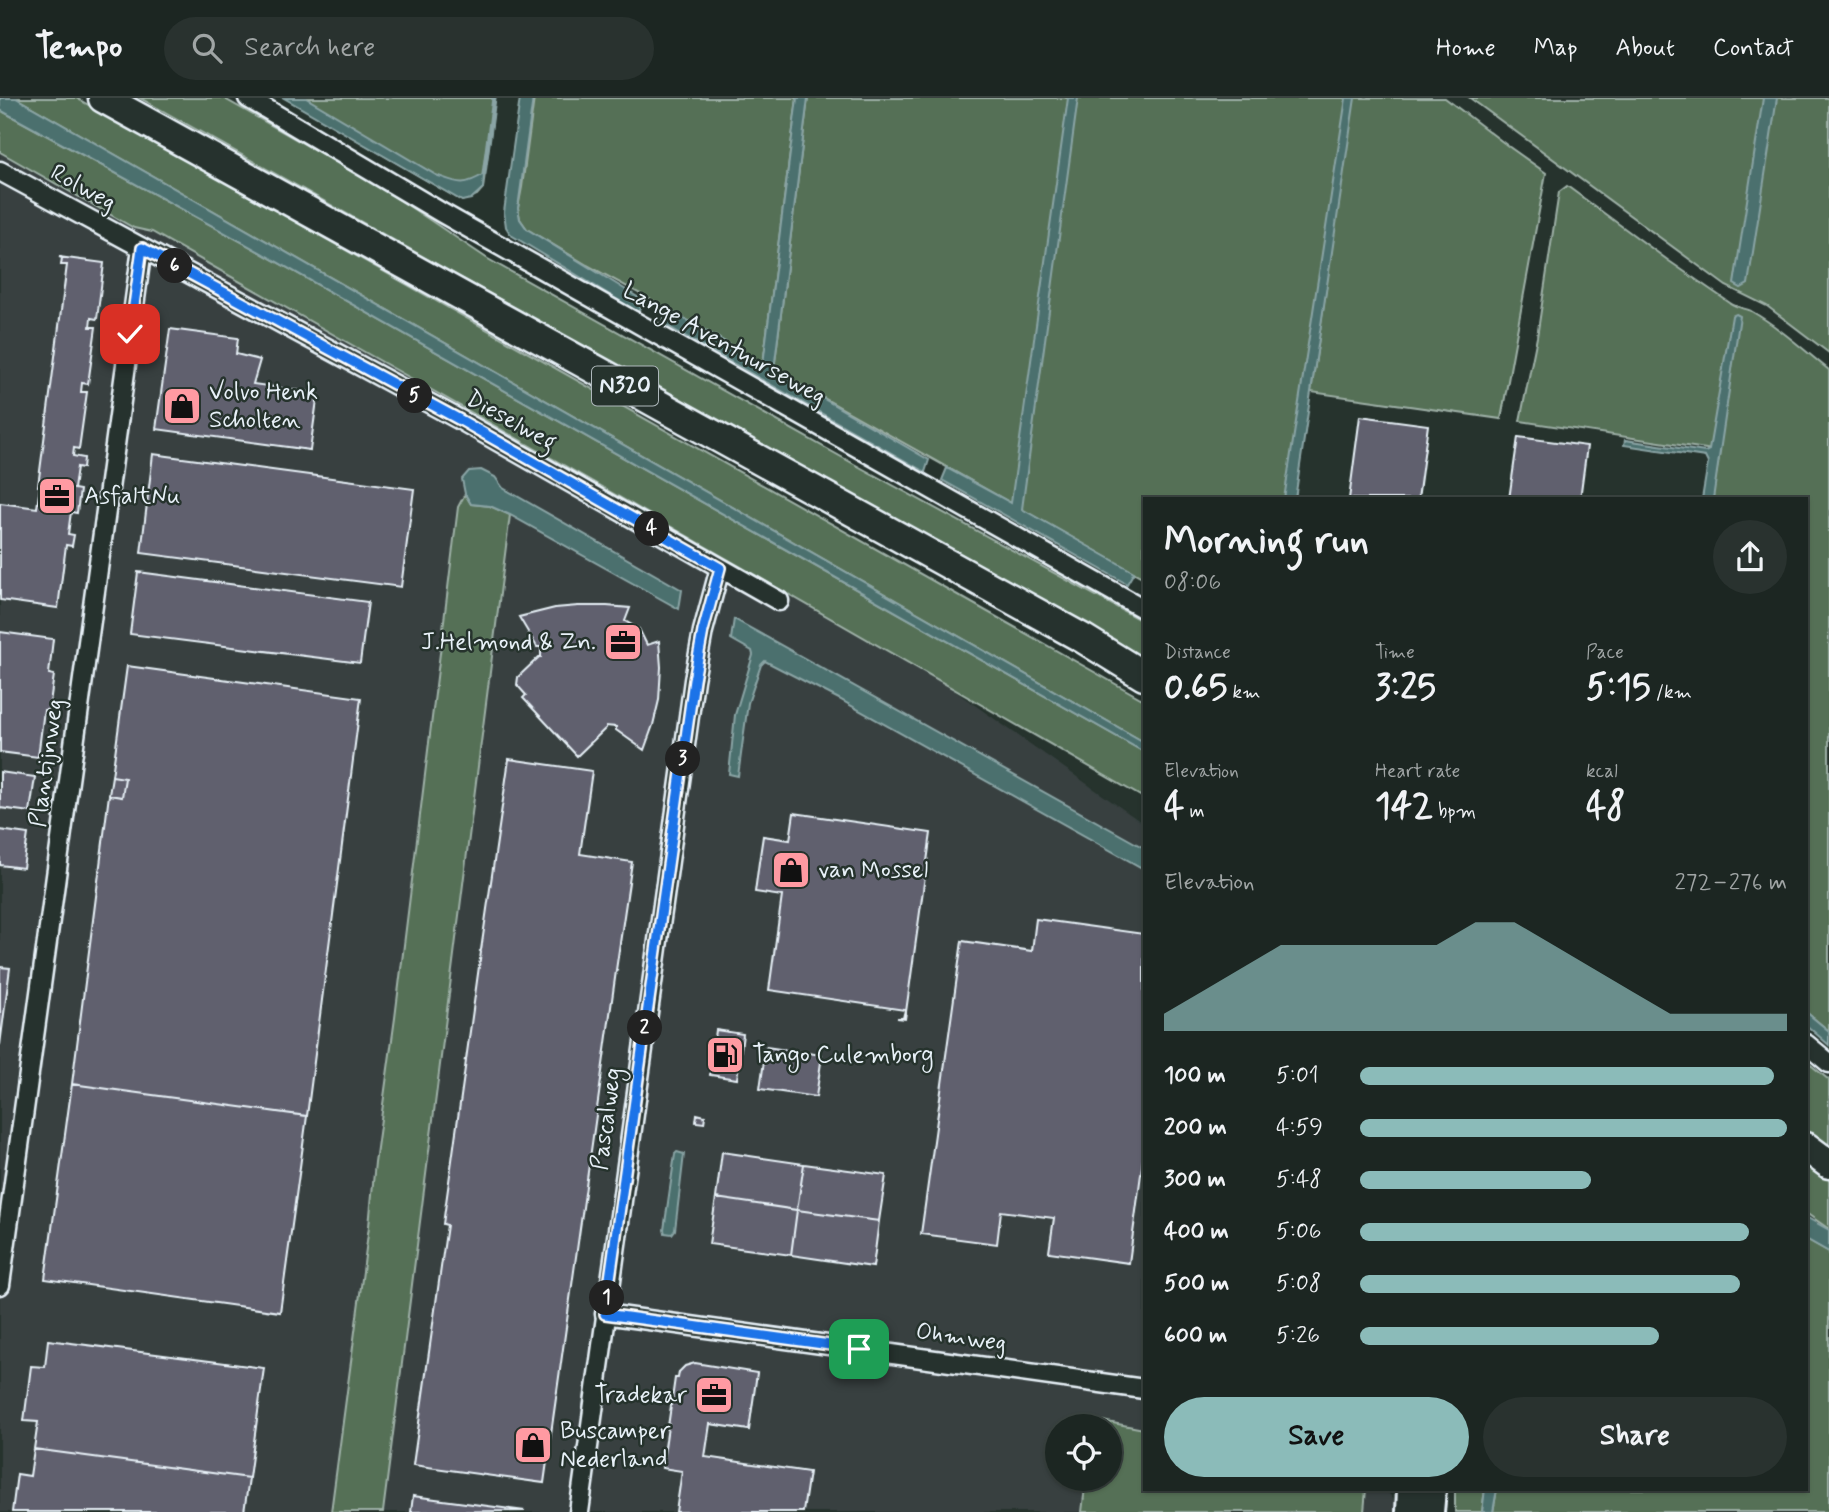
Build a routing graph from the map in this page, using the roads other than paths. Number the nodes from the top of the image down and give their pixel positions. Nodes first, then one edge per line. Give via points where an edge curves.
1 (103, 98) edge
2 (248, 98) edge
3 (0, 170) edge
4 (142, 248) junction
5 (720, 568) junction
6 (779, 601) dead end
7 (1143, 608) edge
8 (1143, 675) edge
9 (1808, 1046) edge
10 (1829, 1063) edge
11 (1808, 1148) edge
12 (1829, 1164) edge
13 (0, 1285) edge
14 (605, 1314) junction
15 (1143, 1390) edge
16 (1411, 1491) edge
17 (1432, 1491) edge
18 (579, 1512) edge
19 (1409, 1512) edge
20 (1430, 1512) edge

1 - 8 main road, N320
2 - 7 street, Lange Aventuurseweg via 452,219
3 - 4 street, Rolweg
4 - 5 street, Dieselweg via 462,421
4 - 13 street, Plantijnweg
5 - 6 street, Dieselweg
5 - 14 street, Pascalweg via 694,680
9 - 10 street
11 - 12 main road
14 - 15 street, Ohmweg
14 - 18 street, Pascalweg
16 - 19 street
17 - 20 street

